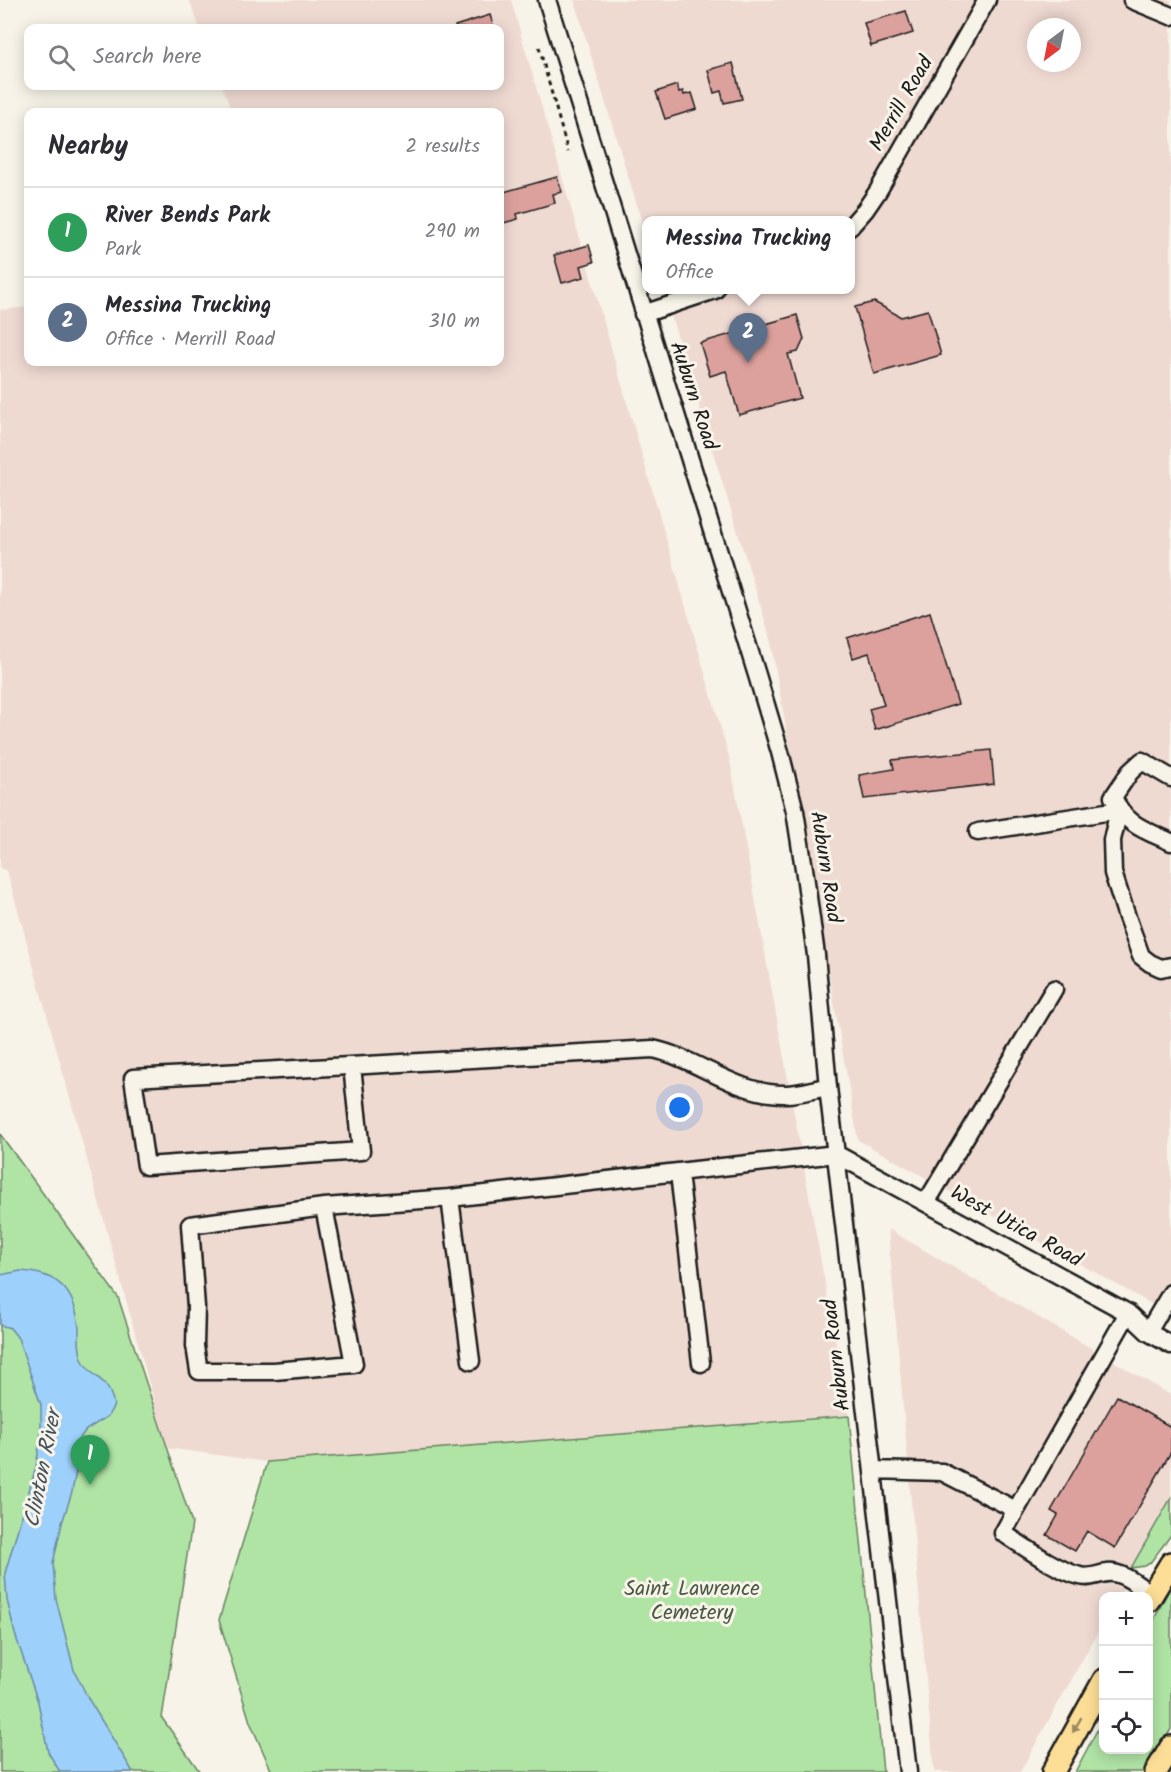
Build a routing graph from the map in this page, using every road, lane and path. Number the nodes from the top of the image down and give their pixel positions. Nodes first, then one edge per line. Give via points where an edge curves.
1 (547, 0) edge
2 (987, 0) edge
3 (1132, 0) edge
4 (1171, 16) edge
5 (539, 47) dead end
6 (568, 152) dead end
7 (855, 221) edge
8 (703, 294) edge
9 (643, 314) junction
10 (1171, 778) edge
11 (1119, 810) junction
12 (978, 832) dead end
13 (1171, 842) edge
14 (1171, 966) edge
15 (1054, 989) dead end
16 (352, 1066) junction
17 (828, 1087) junction
18 (836, 1154) junction
19 (679, 1173) junction
20 (450, 1198) junction
21 (926, 1203) junction
22 (324, 1207) junction
23 (1171, 1293) edge
24 (1128, 1313) junction
25 (1148, 1332) junction
26 (1171, 1345) edge
27 (471, 1361) dead end
28 (701, 1364) dead end
29 (873, 1470) junction
30 (1016, 1509) junction
31 (1171, 1563) edge
32 (1142, 1592) edge
33 (1153, 1593) edge
34 (1099, 1689) edge
35 (1171, 1747) edge
36 (1162, 1770) edge
37 (908, 1772) edge
38 (1053, 1772) edge

1 - 9 street, Auburn Road
2 - 7 street, Merrill Road via 878,191
3 - 4 street
5 - 6 path
8 - 9 street
9 - 17 street, Auburn Road via 790,791 806,875
10 - 11 street via 1142,761 1130,771 1113,797
11 - 12 street
11 - 13 street via 1132,824
11 - 14 street via 1112,840 1113,873 1127,917 1141,957 1161,968
15 - 21 street
16 - 16 street via 133,1078 146,1166 361,1151
16 - 17 street via 653,1049 747,1089 786,1094
17 - 18 street, Auburn Road
18 - 19 street
18 - 21 street, West Utica Road
18 - 29 street, Auburn Road
19 - 20 street
19 - 28 street
20 - 22 street
20 - 27 street
21 - 24 street, West Utica Road
22 - 22 street via 190,1225 199,1371 274,1371 354,1364
23 - 25 street
24 - 25 street, West Utica Road
24 - 30 street
25 - 26 street, West Utica Road
29 - 30 street via 942,1472
29 - 37 street, Auburn Road
30 - 32 street via 1003,1533 1079,1576 1118,1573
31 - 33 main road
34 -> 38 main road
35 - 36 main road

